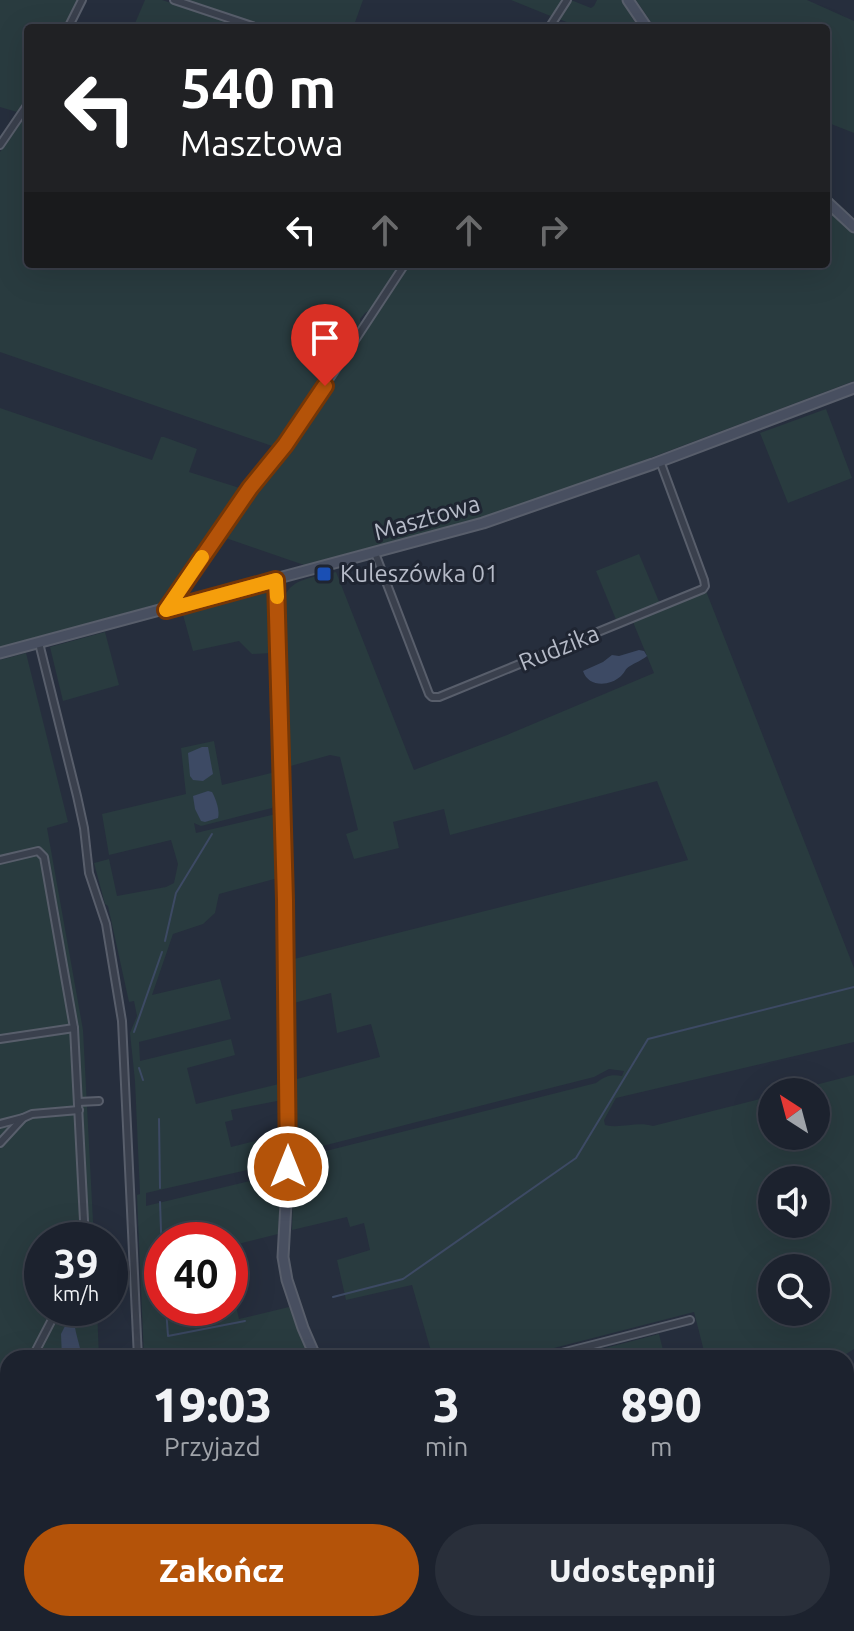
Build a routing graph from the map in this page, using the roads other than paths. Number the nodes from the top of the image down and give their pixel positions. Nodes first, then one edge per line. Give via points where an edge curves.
1 (82, 0) edge
2 (174, 0) edge
3 (567, 0) edge
4 (628, 0) edge
5 (70, 24) edge
6 (246, 24) edge
7 (552, 24) edge
8 (644, 24) edge
9 (24, 110) edge
10 (0, 145) edge
11 (830, 205) edge
12 (854, 227) edge
13 (402, 268) edge
14 (854, 388) edge
15 (660, 461) junction
16 (375, 553) junction
17 (276, 580) junction
18 (166, 610) junction
19 (39, 643) junction
20 (0, 653) edge
21 (0, 860) edge
22 (74, 1028) junction
23 (0, 1039) edge
24 (99, 1101) dead end
25 (79, 1106) junction
26 (23, 1118) junction
27 (0, 1124) edge
28 (0, 1143) edge
29 (84, 1222) edge
30 (690, 1320) dead end
31 (49, 1326) edge
32 (36, 1350) edge
33 (138, 1350) edge
34 (313, 1350) edge
35 (573, 1350) edge

1 - 5 street
2 - 6 street
3 - 7 street
4 - 8 street
9 - 10 street
11 - 12 street
13 - 18 street via 285,445
14 - 15 street, Masztowa
15 - 16 street, Masztowa via 483,523
15 - 16 street, Rudzika via 703,589 439,697 429,694
16 - 17 street, Masztowa
17 - 18 street, Masztowa
17 - 34 street via 287,988 283,1257
18 - 19 street, Masztowa
19 - 20 street, Masztowa
19 - 33 street via 84,828 89,873 106,924 122,1021
21 - 22 street via 38,851 44,857
22 - 23 street
22 - 25 street
24 - 25 street
25 - 26 street
25 - 29 street
26 - 27 street
26 - 28 street
30 - 35 street
31 - 32 street

